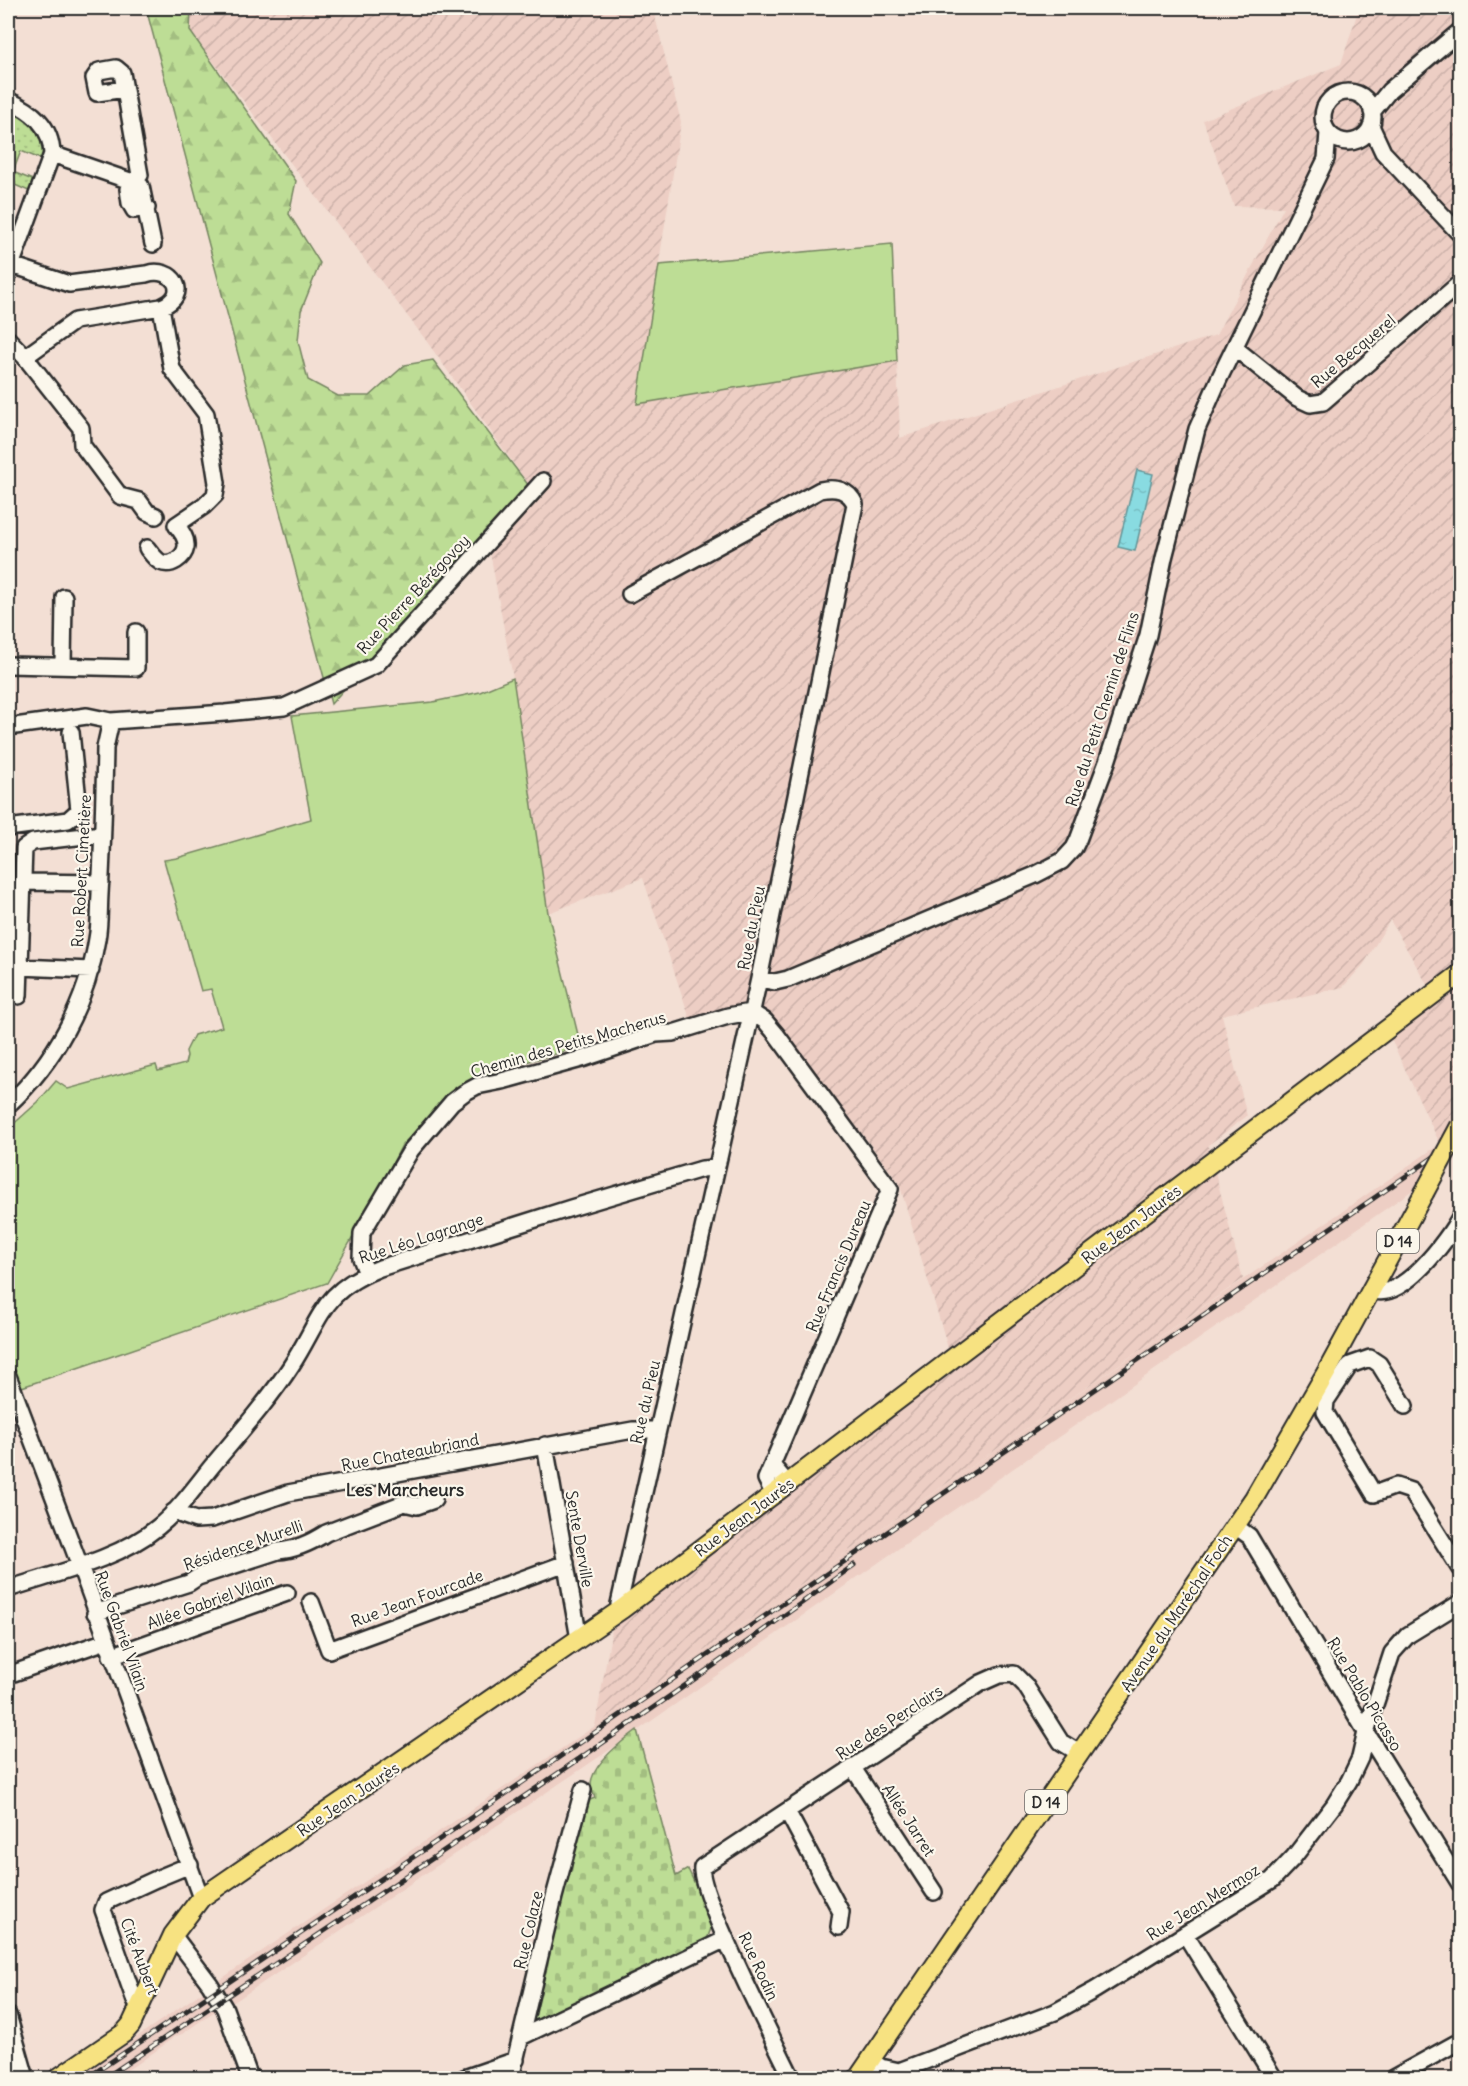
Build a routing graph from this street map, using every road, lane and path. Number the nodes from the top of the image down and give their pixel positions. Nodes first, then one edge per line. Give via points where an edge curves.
1 (1461, 31) edge
2 (125, 89) dead end
3 (1389, 92) junction
4 (1362, 97) junction
5 (8, 100) edge
6 (1371, 119) junction
7 (1328, 132) junction
8 (1352, 140) junction
9 (1383, 152) junction
10 (52, 154) junction
11 (1326, 159) junction
12 (133, 182) junction
13 (1461, 234) edge
14 (153, 244) dead end
15 (10, 270) edge
16 (1461, 283) edge
17 (161, 307) junction
18 (8, 339) edge
19 (1234, 348) junction
20 (25, 357) junction
21 (543, 481) dead end
22 (156, 516) dead end
23 (147, 548) dead end
24 (630, 594) dead end
25 (64, 597) dead end
26 (136, 632) dead end
27 (8, 665) edge
28 (63, 666) junction
29 (111, 721) junction
30 (8, 727) edge
31 (71, 732) dead end
32 (8, 828) edge
33 (102, 834) junction
34 (23, 882) junction
35 (101, 883) junction
36 (20, 967) junction
37 (91, 970) junction
38 (1461, 974) edge
39 (759, 979) junction
40 (20, 996) dead end
41 (751, 1012) junction
42 (8, 1105) edge
43 (1461, 1126) edge
44 (716, 1168) junction
45 (1461, 1217) edge
46 (367, 1274) junction
47 (1371, 1289) junction
48 (8, 1376) edge
49 (1405, 1406) dead end
50 (657, 1430) junction
51 (545, 1445) junction
52 (781, 1489) junction
53 (434, 1500) dead end
54 (180, 1515) junction
55 (1235, 1526) junction
56 (566, 1563) junction
57 (80, 1566) junction
58 (1461, 1569) edge
59 (8, 1590) edge
60 (287, 1593) dead end
61 (311, 1602) dead end
62 (1461, 1603) edge
63 (622, 1609) junction
64 (95, 1612) junction
65 (579, 1639) junction
66 (109, 1648) junction
67 (8, 1675) edge
68 (1366, 1732) junction
69 (1078, 1752) junction
70 (853, 1767) junction
71 (583, 1790) dead end
72 (787, 1811) junction
73 (190, 1865) junction
74 (702, 1867) joint
75 (1461, 1884) edge
76 (934, 1892) dead end
77 (201, 1898) junction
78 (839, 1927) dead end
79 (1185, 1934) junction
80 (173, 1935) junction
81 (726, 1939) junction
82 (140, 2008) junction
83 (8, 2015) edge
84 (521, 2037) junction
85 (1461, 2041) edge
86 (516, 2061) junction
87 (871, 2061) junction
88 (901, 2075) edge
89 (249, 2078) edge
90 (26, 2079) edge
91 (58, 2079) edge
92 (464, 2079) edge
93 (511, 2079) edge
94 (792, 2079) edge
95 (858, 2079) edge
96 (1274, 2079) edge
97 (1393, 2079) edge

1 - 3 street
2 - 12 street via 140,175
3 - 4 street
3 - 6 street
4 - 6 street via 1367,101
4 - 7 street via 1348,92 1328,100 1323,115
5 - 10 street via 26,108 41,122
6 - 8 street
6 - 9 street
7 - 8 street via 1339,140
7 - 11 street, Rue du Petit Chemin de Flins
8 - 9 street
8 - 11 street, Rue du Petit Chemin de Flins
9 - 13 street
10 - 12 street
10 - 15 street
11 - 19 street, Rue du Petit Chemin de Flins
12 - 14 street via 141,186
15 - 17 street via 69,284 156,270 167,274 177,287 177,296
16 - 19 street, Rue Becquerel via 1323,402 1310,404 1297,399
17 - 20 street via 75,321
17 - 23 street via 172,369 206,414 217,483 215,495 176,525 186,547 181,557 165,563
18 - 20 street
19 - 39 street, Rue du Petit Chemin de Flins via 1197,429 1148,634 1107,762 1074,848 1062,861 1035,875 805,972 782,981
20 - 22 street via 81,428 82,445 120,496 139,501
21 - 29 street, Rue Pierre Bérégovoy via 376,665 284,707
24 - 39 street, Rue du Pieu via 820,490 841,489 852,496 855,504
25 - 28 street
26 - 28 street via 136,668
27 - 28 street
29 - 30 street, Rue Pierre Bérégovoy via 87,716
29 - 33 street, Rue Robert Cimetière via 105,748
31 - 32 street via 79,810 68,820
33 - 34 street via 27,844
33 - 35 street, Rue Robert Cimetière
34 - 35 street
34 - 36 street
35 - 37 street, Rue Robert Cimetière via 98,937
36 - 37 street
36 - 40 street
37 - 42 street, Rue Robert Cimetière via 79,1005 55,1048
38 - 52 main road, Rue Jean Jaurès
39 - 41 street, Rue du Pieu
41 - 44 street, Rue du Pieu
41 - 46 street, Chemin des Petits Macherus via 656,1034 464,1093 411,1150 362,1233 361,1258
41 - 52 street, Rue Francis Dureau via 776,1034 890,1189 772,1465
43 - 47 main road, Avenue du Maréchal Foch / D 14, bridge
44 - 46 street, Rue Léo Lagrange via 571,1208
44 - 50 street, Rue du Pieu
45 - 47 street via 1438,1250 1412,1275 1383,1293
46 - 54 street, Rue Léo Lagrange via 339,1290 324,1307 291,1366 185,1499
47 - 55 main road, Avenue du Maréchal Foch / D 14
48 - 57 street, Rue Gabriel Vilain
49 - 58 street via 1379,1364 1370,1358 1350,1365 1326,1401 1325,1412 1374,1494 1396,1486 1411,1491
50 - 51 street, Rue Chateaubriand via 633,1430
50 - 63 street, Rue du Pieu via 619,1604
51 - 54 street, Rue Chateaubriand via 288,1493 212,1519
51 - 56 street, Sente Derville
52 - 63 main road, Rue Jean Jaurès
53 - 64 street, Résidence Murelli via 417,1506 404,1503 288,1550
54 - 57 street, Rue Léo Lagrange via 124,1549
55 - 68 street, Rue Pablo Picasso via 1249,1536
55 - 69 main road, Avenue du Maréchal Foch / D 14
56 - 61 street, Rue Jean Fourcade via 330,1650
56 - 65 street, Sente Derville
57 - 59 street, Rue Léo Lagrange
57 - 64 street, Rue Gabriel Vilain
60 - 66 street, Allée Gabriel Vilain
62 - 68 street, Rue Jean Mermoz via 1408,1635 1392,1653
63 - 65 main road, Rue Jean Jaurès
64 - 66 street, Rue Gabriel Vilain
65 - 77 main road, Rue Jean Jaurès
66 - 67 street, Allée Gabriel Vilain
66 - 73 street, Rue Gabriel Vilain
68 - 75 street, Rue Pablo Picasso
68 - 79 street, Rue Jean Mermoz via 1360,1758 1341,1795 1282,1870
69 - 70 street, Rue des Perclairs via 1061,1742 1025,1684 1014,1674 999,1675
69 - 87 main road, Avenue du Maréchal Foch / D 14
70 - 72 street, Rue des Perclairs
70 - 76 street, Allée Jarret
71 - 84 street, Rue Colaze
72 - 74 street, Rue des Perclairs
72 - 78 street via 841,1912
73 - 77 street, Rue Gabriel Vilain
73 - 82 street, Cité Aubert via 106,1902 103,1910
74 - 81 street, Rue Rodin via 704,1885
77 - 80 main road, Rue Jean Jaurès
79 - 88 street, Rue Jean Mermoz via 1055,2012
79 - 96 street
80 - 82 main road, Rue Jean Jaurès
80 - 89 street via 225,2009
81 - 84 street
81 - 94 street, Rue Rodin
82 - 91 main road, Rue Jean Jaurès via 124,2032
83 - 90 street
84 - 86 street, Rue Colaze
85 - 97 street
86 - 92 street
86 - 93 street, Rue Colaze
87 - 88 street, Rue Jean Mermoz
87 - 95 main road, Avenue du Maréchal Foch / D 14

